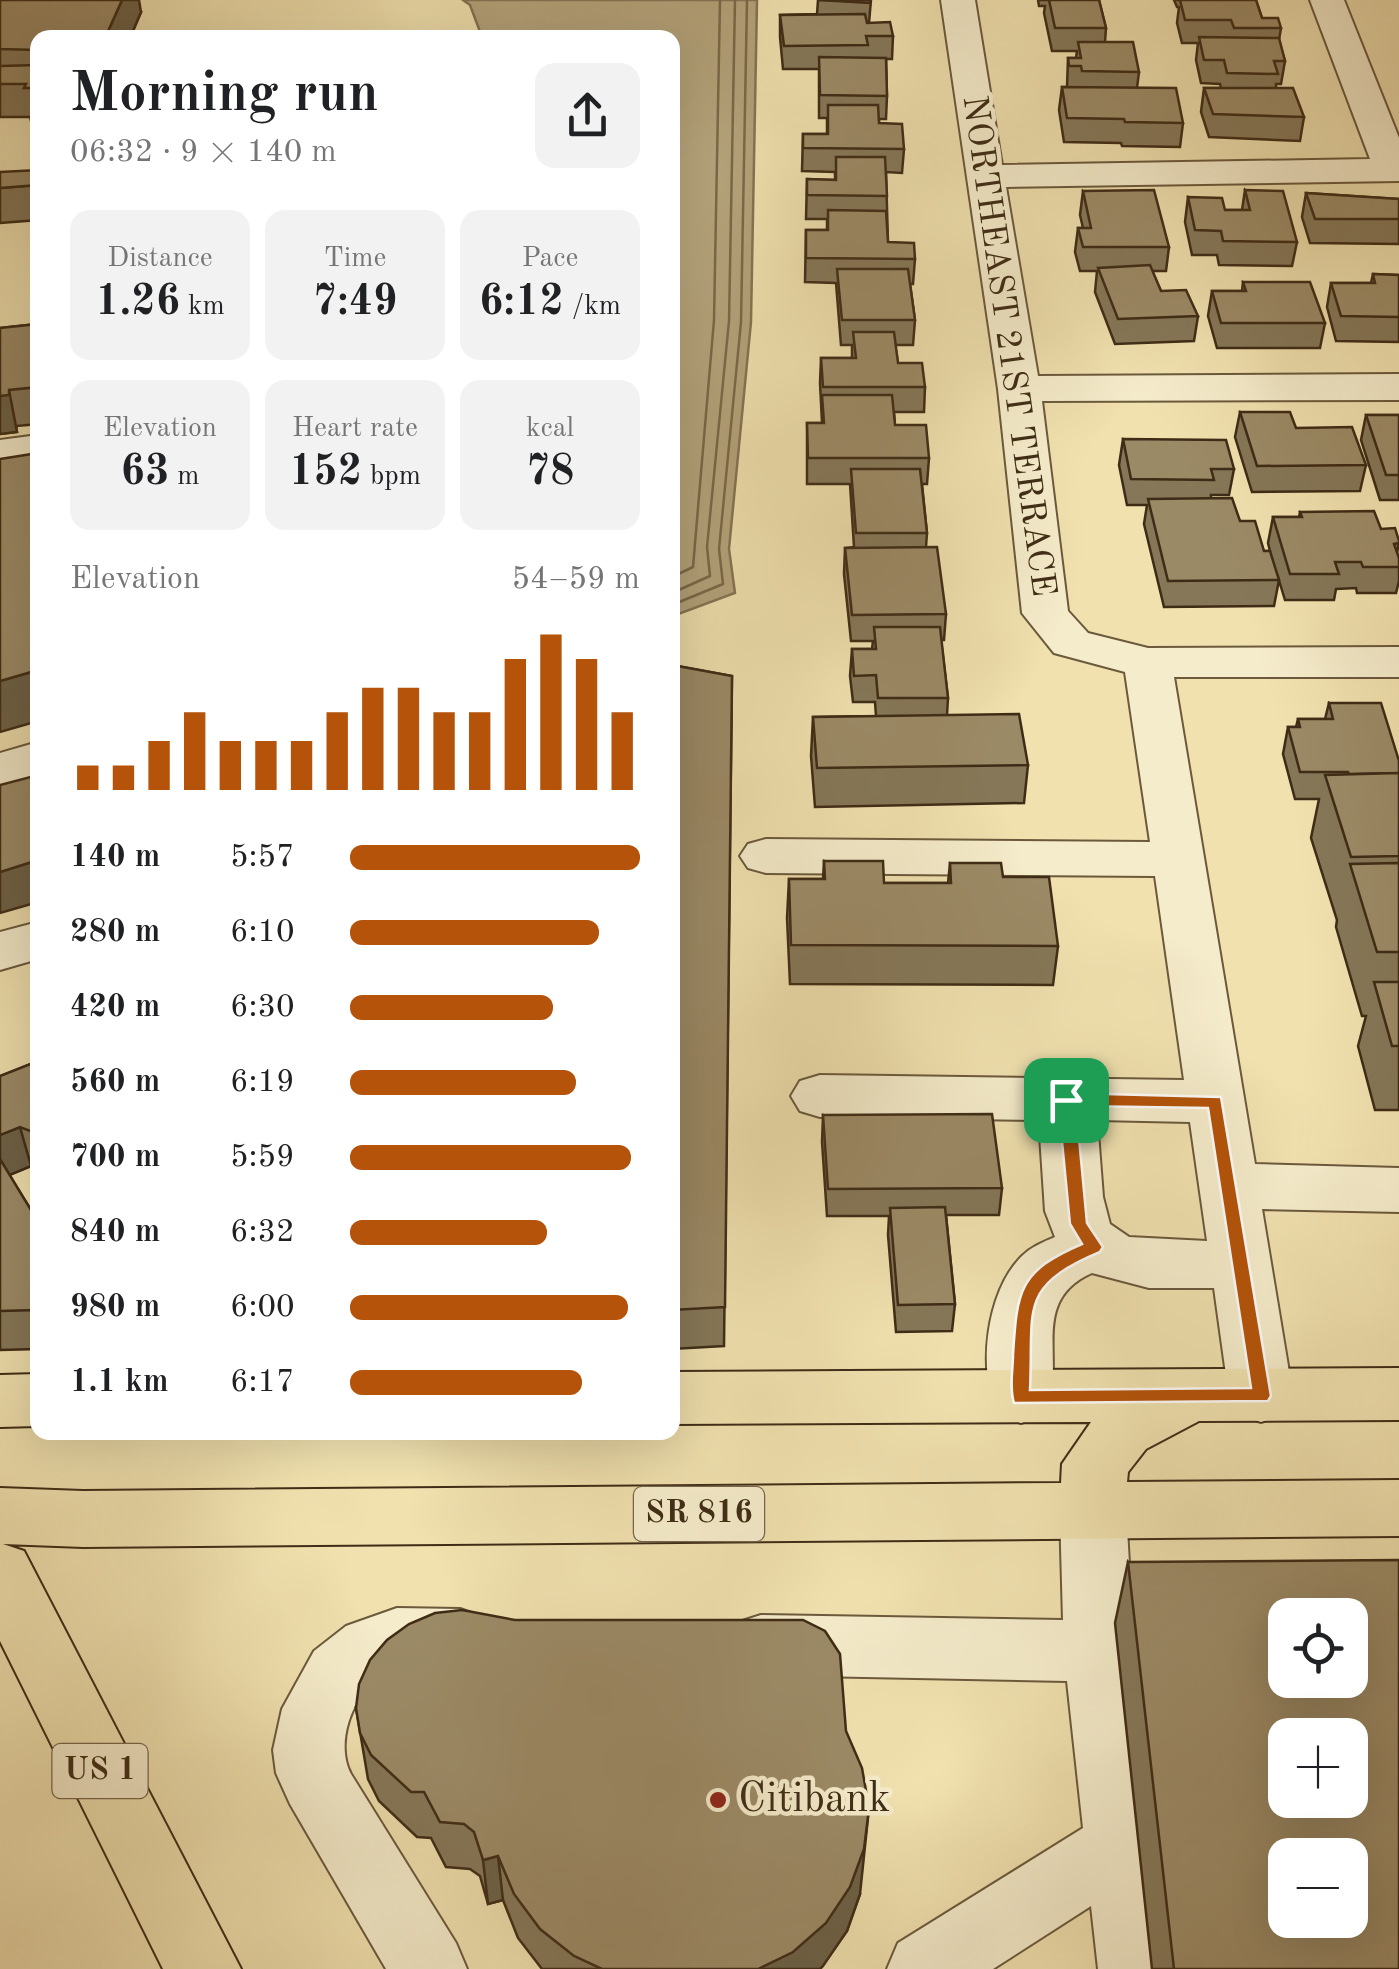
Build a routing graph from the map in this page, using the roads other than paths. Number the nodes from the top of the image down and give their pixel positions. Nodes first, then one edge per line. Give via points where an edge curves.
1 (958, 0) edge
2 (1327, 0) edge
3 (1396, 170) edge
4 (984, 176) junction
5 (1399, 387) edge
6 (1019, 389) junction
7 (30, 449) edge
8 (0, 452) edge
9 (30, 477) edge
10 (0, 482) edge
11 (1399, 662) edge
12 (1148, 663) junction
13 (30, 760) edge
14 (0, 769) edge
15 (766, 856) dead end
16 (1178, 859) junction
17 (30, 942) edge
18 (0, 951) edge
19 (820, 1096) dead end
20 (1066, 1100) junction
21 (1215, 1102) junction
22 (1228, 1186) junction
23 (1399, 1190) edge
24 (1094, 1247) junction
25 (1241, 1264) junction
26 (1399, 1394) edge
27 (1188, 1396) junction
28 (1262, 1396) junction
29 (1020, 1397) junction
30 (680, 1398) edge
31 (0, 1400) edge
32 (30, 1400) edge
33 (1399, 1508) edge
34 (1094, 1510) junction
35 (0, 1516) edge
36 (0, 1572) edge
37 (516, 1640) edge
38 (690, 1644) edge
39 (1099, 1651) junction
40 (1123, 1844) junction
41 (203, 1969) edge
42 (429, 1969) edge
43 (925, 1969) edge
44 (1136, 1969) edge

1 - 4 street, NORTHEAST 21ST TERRACE
2 - 3 street
3 - 4 street
4 - 6 street, NORTHEAST 21ST TERRACE
5 - 6 street
6 - 12 street, NORTHEAST 21ST TERRACE via 1045,613 1071,643
7 - 8 street
9 - 10 street
11 - 12 street, NORTHEAST 21ST TERRACE
12 - 16 street
13 - 14 street
15 - 16 street
16 - 21 street
17 - 18 street
19 - 20 street
20 - 21 street
20 - 24 street via 1078,1224
21 - 22 street
22 - 23 street
22 - 25 street
24 - 25 street via 1132,1263
24 - 29 street via 1054,1264 1033,1283
25 - 28 street
26 - 28 main road
27 - 28 main road
27 - 29 main road
27 - 34 main road via 1123,1430 1095,1464
29 - 30 main road
31 - 32 main road
33 - 34 main road, SR 816
34 - 35 main road, SR 816
34 - 39 street
36 - 41 main road, US 1
37 - 42 street via 390,1640 338,1671 321,1699 312,1770
38 - 39 street
39 - 40 street
40 - 43 street
40 - 44 street

